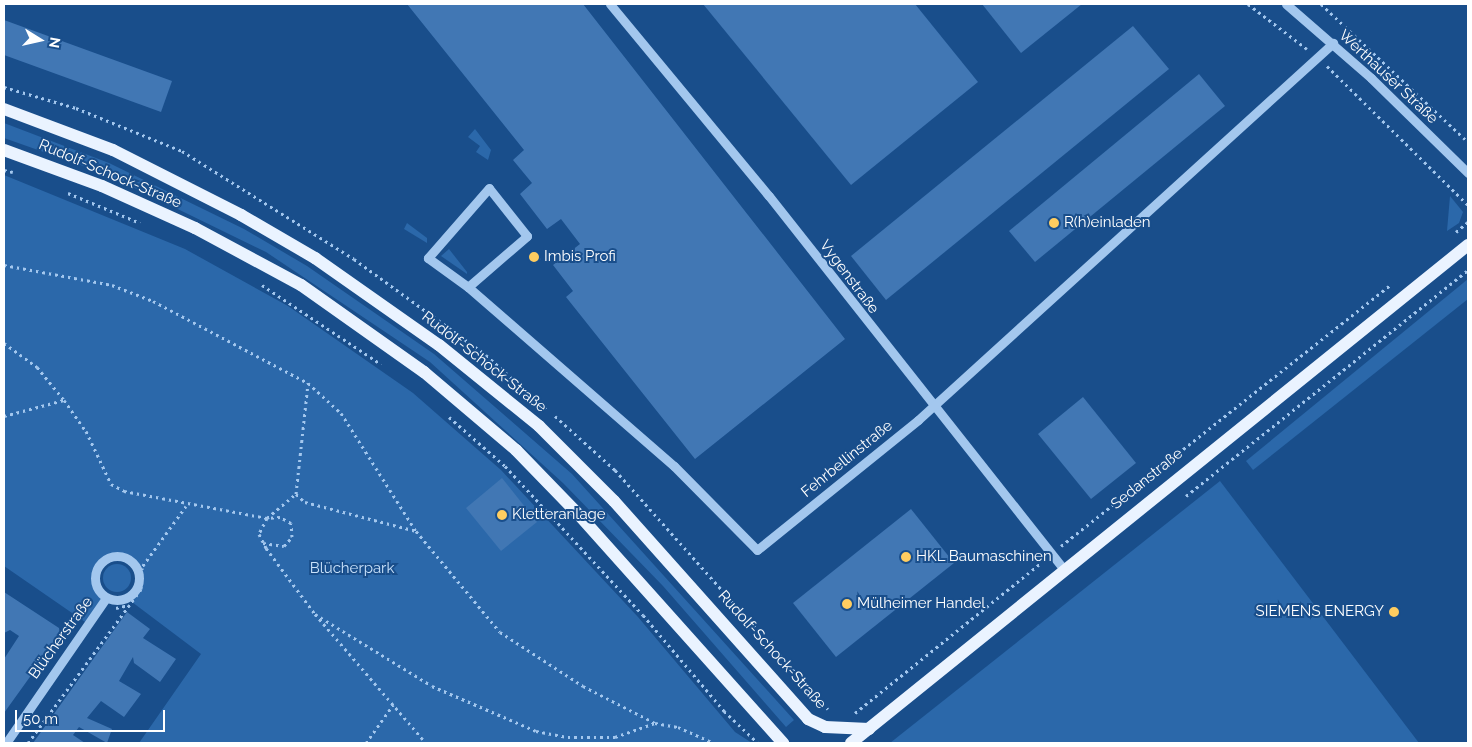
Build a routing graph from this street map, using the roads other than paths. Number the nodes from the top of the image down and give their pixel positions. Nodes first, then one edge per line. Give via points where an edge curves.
1 (610, 4) edge
2 (1286, 4) edge
3 (1333, 43) junction
4 (4, 110) edge
5 (4, 150) edge
6 (1468, 173) edge
7 (1468, 245) edge
8 (468, 287) junction
9 (933, 406) junction
10 (1064, 569) junction
11 (106, 598) junction
12 (869, 729) junction
13 (6, 743) edge
14 (783, 743) edge
15 (851, 743) edge

1 - 9 street, Vygenstraße via 769,196
2 - 3 street, Werthauser Straße
3 - 6 street, Werthauser Straße
3 - 9 street, Fehrbellinstraße
4 - 12 main road, Rudolf-Schock-Straße via 113,150 241,215 315,258 439,345 539,426 614,501 808,719 825,727
5 - 14 main road, Rudolf-Schock-Straße via 102,186 195,228 301,285 424,372 516,450 580,516
7 - 10 main road, Sedanstraße
8 - 8 street via 527,236 490,188 428,258
8 - 9 street, Fehrbellinstraße via 674,466 756,550
9 - 10 street, Vygenstraße
10 - 12 main road, Sedanstraße
11 - 11 street, Blücherstraße via 128,598 139,587 141,569 126,558 108,558 98,566 95,580
11 - 13 street, Blücherstraße
12 - 15 main road, Sedanstraße

